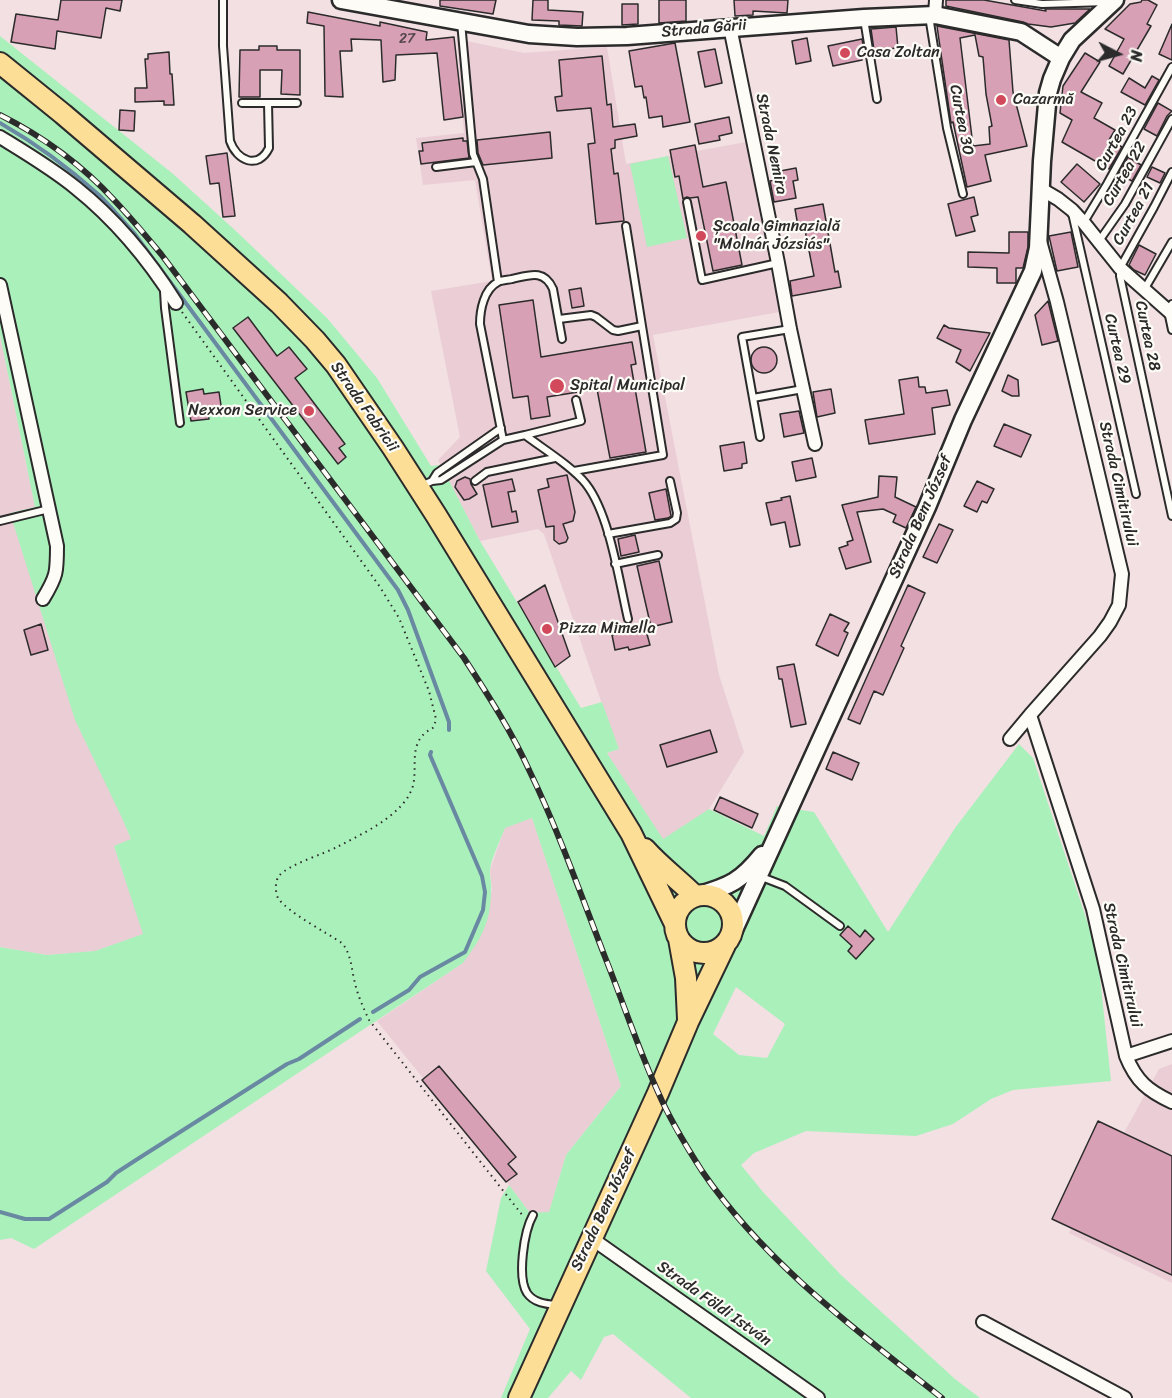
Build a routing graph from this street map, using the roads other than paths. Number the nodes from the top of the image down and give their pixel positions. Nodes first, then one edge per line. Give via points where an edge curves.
1 (223, 0) edge
2 (341, 0) edge
3 (1015, 0) edge
4 (1114, 1) edge
5 (934, 10) edge
6 (864, 18) junction
7 (461, 22) junction
8 (730, 27) junction
9 (1061, 58) junction
10 (0, 63) edge
11 (1172, 67) edge
12 (877, 99) dead end
13 (242, 103) dead end
14 (268, 103) junction
15 (297, 103) dead end
16 (1172, 119) edge
17 (0, 137) edge
18 (476, 162) junction
19 (436, 167) dead end
20 (1172, 172) edge
21 (1041, 189) junction
22 (963, 194) dead end
23 (687, 202) dead end
24 (1071, 210) junction
25 (1084, 223) junction
26 (626, 226) dead end
27 (1038, 234) junction
28 (1099, 241) junction
29 (1172, 242) edge
30 (778, 262) junction
31 (1120, 268) junction
32 (498, 282) junction
33 (0, 285) edge
34 (164, 285) junction
35 (1144, 290) junction
36 (176, 303) road end
37 (1171, 310) edge
38 (559, 319) junction
39 (642, 326) junction
40 (790, 328) junction
41 (1172, 330) edge
42 (562, 339) dead end
43 (804, 389) junction
44 (753, 398) junction
45 (576, 400) dead end
46 (180, 423) dead end
47 (501, 428) junction
48 (525, 435) junction
49 (760, 437) dead end
50 (503, 440) junction
51 (815, 444) dead end
52 (555, 458) junction
53 (573, 471) junction
54 (476, 481) dead end
55 (670, 481) dead end
56 (425, 484) junction
57 (1136, 494) dead end
58 (49, 509) junction
59 (1172, 516) edge
60 (0, 521) edge
61 (608, 534) junction
62 (658, 555) dead end
63 (615, 564) junction
64 (43, 599) dead end
65 (628, 619) dead end
66 (1030, 715) junction
67 (1010, 739) dead end
68 (631, 833) junction
69 (775, 837) junction
70 (758, 876) junction
71 (697, 896) junction
72 (840, 926) dead end
73 (677, 932) junction
74 (729, 938) junction
75 (688, 1022) junction
76 (1172, 1041) edge
77 (1126, 1056) junction
78 (1172, 1102) edge
79 (532, 1215) dead end
80 (591, 1238) junction
81 (561, 1306) junction
82 (983, 1322) dead end
83 (519, 1398) edge
84 (818, 1398) edge
85 (1125, 1398) edge

1 - 14 lane via 230,141 242,159 258,160 267,153
2 - 7 main road, Strada Gării
3 - 4 lane via 1042,4
4 - 9 main road, Strada Bem József via 1072,40
5 - 6 main road, Strada Gării
5 - 9 main road, Strada Gării via 1021,32
5 - 22 lane, Curtea 30 via 947,128
6 - 8 main road, Strada Gării
6 - 12 lane
7 - 8 main road, Strada Gării via 576,38
7 - 18 lane
8 - 30 street, Strada Nemira
9 - 21 main road, Strada Bem József via 1048,93
10 - 56 highway, Strada Fabricii via 279,303 342,373
11 - 25 lane, Curtea 23
13 - 14 lane
14 - 15 lane
16 - 28 lane, Curtea 22 via 1125,204
17 - 34 street via 76,188 114,223
18 - 19 lane
18 - 32 lane via 483,179
20 - 31 lane, Curtea 21
21 - 24 street
21 - 27 main road, Strada Bem József
23 - 30 lane via 702,280
24 - 25 street
24 - 57 lane, Curtea 29
25 - 28 street
26 - 39 lane
27 - 66 street, Strada Cimitirului via 1122,574 1119,605 1110,622
27 - 69 main road, Strada Bem József via 1036,259 1026,289
28 - 31 street
29 - 35 lane
30 - 40 street, Strada Nemira
31 - 35 street
31 - 59 lane, Curtea 28
32 - 38 lane via 529,275 544,277 553,289
32 - 47 lane via 486,296 480,324
33 - 58 street
34 - 36 street
34 - 46 lane
35 - 37 street
37 - 41 lane
38 - 39 lane via 591,315 618,331
38 - 42 lane
39 - 53 lane via 663,455
40 - 43 street, Strada Nemira
40 - 44 lane via 742,337
43 - 44 lane
43 - 51 street, Strada Nemira
44 - 49 lane
45 - 48 lane via 581,421
47 - 50 lane
47 - 56 lane
48 - 50 lane
48 - 52 lane
50 - 56 lane via 441,480
52 - 53 lane
52 - 54 lane via 487,472
53 - 61 lane via 592,493
55 - 61 lane via 676,519
56 - 68 highway, Strada Fabricii
58 - 60 lane
58 - 64 street via 57,567
61 - 63 lane
62 - 63 lane
63 - 65 lane
66 - 67 street, Strada Cimitirului
66 - 77 street, Strada Cimitirului via 1093,909
68 - 71 highway, Strada Fabricii via 655,861
68 - 73 highway, Strada Fabricii
69 - 70 main road, Strada Bem József
69 - 71 main road, Strada Bem József via 736,881
70 - 72 lane via 785,886
70 - 74 main road, Strada Bem József
71 - 73 highway via 681,905 676,914
71 - 74 highway via 714,897 728,907 732,914
73 - 74 highway via 684,946 700,954 718,951
73 - 75 highway, Strada Bem József via 686,978
74 - 75 highway, Strada Bem József
75 - 80 highway, Strada Bem József
76 - 77 street
77 - 78 street, Strada Cimitirului via 1146,1086
79 - 81 lane via 524,1244 524,1283 535,1300
80 - 81 highway, Strada Bem József
80 - 84 street, Strada Földi István
81 - 83 highway, Strada Bem József
82 - 85 street

